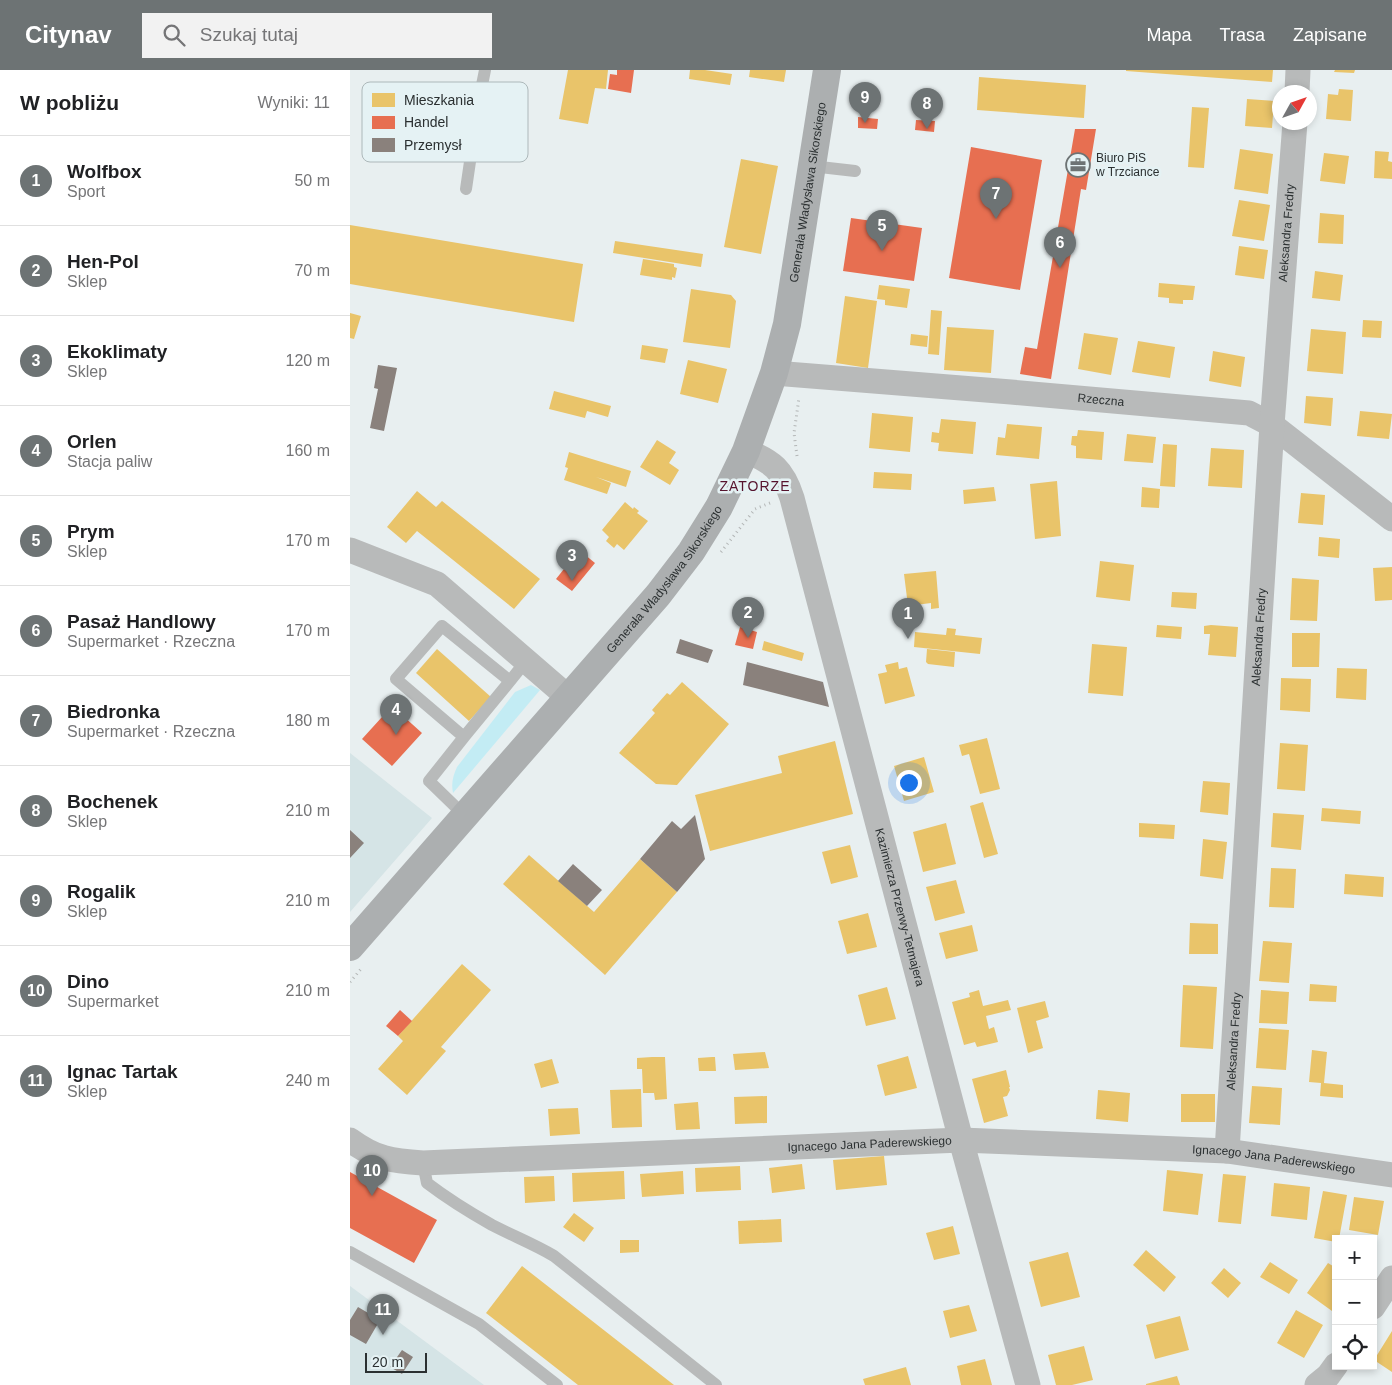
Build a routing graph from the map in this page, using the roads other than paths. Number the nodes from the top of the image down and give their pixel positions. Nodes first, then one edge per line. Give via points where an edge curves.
1 (826, 70) edge
2 (1298, 70) edge
3 (1297, 85) edge
4 (1293, 130) edge
5 (470, 162) edge
6 (811, 166) junction
7 (855, 171) dead end
8 (466, 189) dead end
9 (774, 373) junction
10 (1272, 425) junction
11 (746, 451) junction
12 (1392, 519) edge
13 (350, 550) edge
14 (526, 661) junction
15 (510, 681) junction
16 (569, 698) junction
17 (464, 737) junction
18 (465, 816) junction
19 (350, 945) edge
20 (350, 1140) edge
21 (961, 1140) junction
22 (1227, 1151) junction
23 (422, 1163) junction
24 (1392, 1175) edge
25 (350, 1252) edge
26 (1392, 1278) edge
27 (1377, 1301) edge
28 (1332, 1370) edge
29 (556, 1385) edge
30 (716, 1385) edge
31 (1028, 1385) edge
32 (1317, 1385) edge

1 - 6 main road, Generała Władysława Sikorskiego
2 - 3 street
4 - 10 street, Aleksandra Fredry
5 - 8 lane
6 - 7 lane
6 - 9 main road, Generała Władysława Sikorskiego via 787,324
9 - 10 street, Rzeczna via 1249,413
9 - 11 main road, Generała Władysława Sikorskiego
10 - 12 street, Rzeczna
10 - 22 street, Aleksandra Fredry
11 - 16 main road, Generała Władysława Sikorskiego via 719,506 690,552 658,595
11 - 21 street, Kazimierza Przerwy-Tetmajera via 764,458 780,471 788,485
13 - 14 street via 437,584
14 - 15 lane
14 - 16 street
15 - 17 lane
15 - 17 lane via 442,626 396,680
16 - 18 main road, Generała Władysława Sikorskiego
17 - 18 lane via 429,781
18 - 19 main road, Generała Władysława Sikorskiego
20 - 23 street, Ignacego Jana Paderewskiego via 377,1157
21 - 22 street, Ignacego Jana Paderewskiego
21 - 23 street, Ignacego Jana Paderewskiego
21 - 31 street, Kazimierza Przerwy-Tetmajera
22 - 24 street, Ignacego Jana Paderewskiego
23 - 30 lane via 427,1183 493,1225 554,1256
25 - 29 lane via 479,1324
26 - 27 street
28 - 32 street

